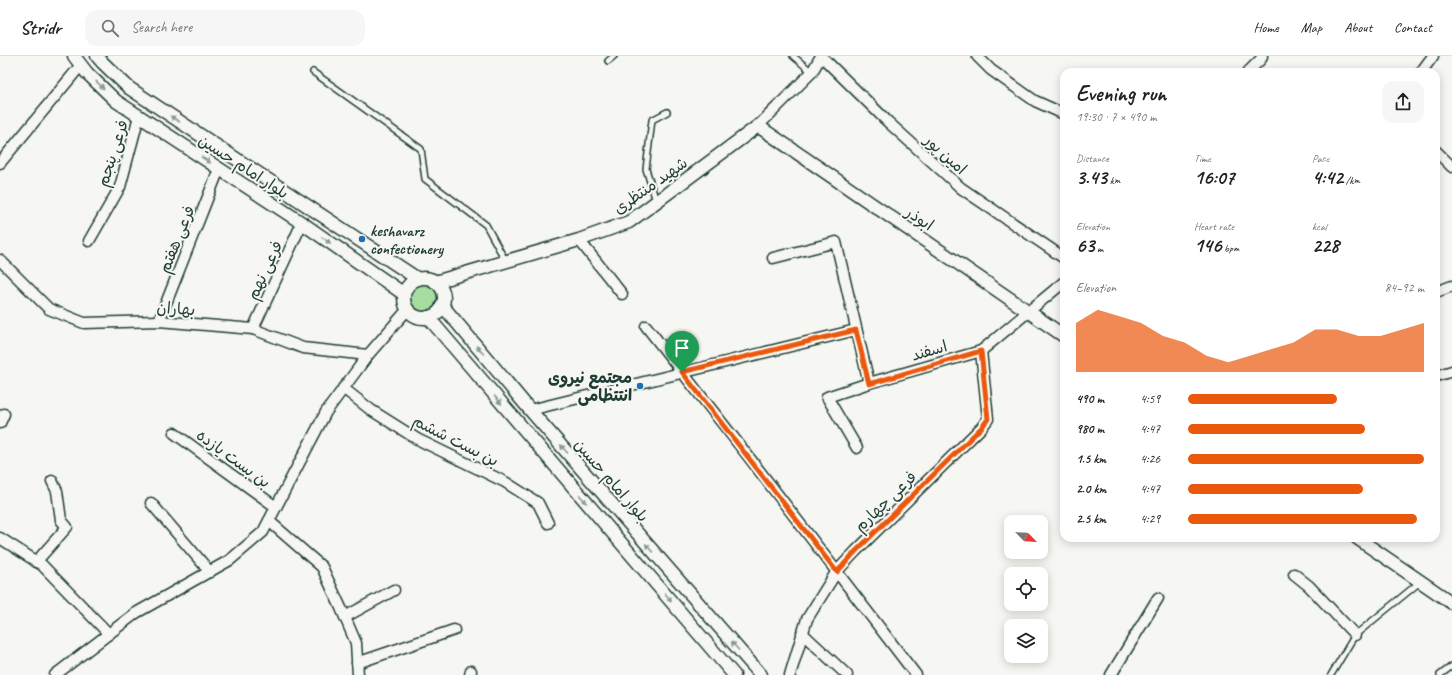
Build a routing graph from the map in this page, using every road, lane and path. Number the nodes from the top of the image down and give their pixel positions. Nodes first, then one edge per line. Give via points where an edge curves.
1 (97, 56) edge
2 (614, 56) edge
3 (793, 56) edge
4 (821, 56) edge
5 (978, 56) edge
6 (1262, 56) edge
7 (1433, 56) edge
8 (78, 61) edge
9 (608, 61) dead end
10 (1252, 68) edge
11 (1424, 68) edge
12 (312, 72) dead end
13 (812, 72) junction
14 (668, 112) dead end
15 (1060, 112) edge
16 (139, 116) junction
17 (758, 126) junction
18 (1440, 155) edge
19 (0, 163) edge
20 (1452, 167) edge
21 (220, 169) junction
22 (657, 202) junction
23 (302, 223) junction
24 (579, 240) junction
25 (89, 241) dead end
26 (1060, 255) edge
27 (773, 258) dead end
28 (0, 260) edge
29 (505, 260) junction
30 (418, 279) junction
31 (435, 282) junction
32 (1060, 285) edge
33 (1452, 286) edge
34 (1440, 290) edge
35 (404, 294) junction
36 (622, 294) dead end
37 (442, 305) junction
38 (408, 310) junction
39 (1028, 312) junction
40 (428, 317) junction
41 (160, 321) junction
42 (646, 326) dead end
43 (253, 329) junction
44 (856, 330) junction
45 (1060, 333) edge
46 (981, 351) junction
47 (368, 355) junction
48 (1452, 371) edge
49 (682, 372) junction
50 (1440, 375) edge
51 (869, 384) junction
52 (343, 388) junction
53 (530, 410) junction
54 (174, 434) dead end
55 (857, 448) dead end
56 (52, 481) dead end
57 (151, 503) dead end
58 (276, 507) junction
59 (269, 521) junction
60 (548, 523) dead end
61 (0, 538) edge
62 (1363, 542) edge
63 (36, 562) junction
64 (210, 572) junction
65 (837, 572) junction
66 (1294, 574) dead end
67 (1420, 582) junction
68 (394, 590) dead end
69 (1158, 598) dead end
70 (1452, 603) edge
71 (345, 617) junction
72 (454, 630) dead end
73 (802, 633) junction
74 (109, 634) junction
75 (1354, 635) junction
76 (358, 663) junction
77 (1452, 666) edge
78 (55, 675) edge
79 (358, 675) edge
80 (734, 675) edge
81 (761, 675) edge
82 (790, 675) edge
83 (846, 675) edge
84 (916, 675) edge
85 (1111, 675) edge
86 (1332, 675) edge
87 (1440, 675) edge

30 -> 1 street, بلوار امام حسین via 129,88
2 - 9 lane
3 - 13 lane
4 - 13 street, شهید منتظری
4 - 26 street, امین پور via 960,188
5 - 15 street via 991,70 1035,101
6 - 10 street
7 - 11 street
8 -> 16 street, بلوار امام حسین via 116,101
8 - 19 street
12 - 29 lane via 421,149 425,179 486,225
13 - 17 street, شهید منتظری
14 - 22 lane via 652,120 646,169
16 -> 21 street, بلوار امام حسین
16 - 25 street, فرعی پنجم via 120,187
17 - 22 street, شهید منتظری
17 - 39 street, ابوذر
18 - 20 street
21 - 23 street, بلوار امام حسین
21 - 41 street, فرعی هفتم
22 - 24 street, شهید منتظری via 629,222
23 -> 35 street, بلوار امام حسین
23 - 43 street, فرعی نهم
24 - 29 street, شهید منتظری
24 - 36 street
27 - 44 street via 836,242
28 - 41 street, بهاران via 49,308 84,323
29 - 31 street, شهید منتظری
30 - 31 street via 424,278
30 - 35 street via 409,284
31 - 37 street via 443,292
32 - 39 street, اسفند
33 - 34 street
35 - 38 street
37 - 40 street
53 -> 37 street, بلوار امام حسین
38 - 40 street via 417,316
38 - 47 street
39 - 45 street, ابوذر
39 - 46 street, اسفند
40 -> 80 street
41 - 43 street, بهاران
42 - 49 street
43 - 47 street, بهاران via 303,348
44 - 49 street
44 - 51 street
46 - 51 street, اسفند
46 - 65 street, فرعی چهارم via 988,419
47 - 52 street
48 - 50 street
49 - 53 street
49 - 65 street
51 - 55 street, اسفند via 827,397
52 - 58 street via 326,412
52 - 60 street, بن بست ششم via 371,410 417,439 505,482 538,502
81 -> 53 street, بلوار امام حسین
54 - 58 street, بن بست یازده
56 - 63 street via 57,491 61,520 67,527
57 - 64 street
58 - 59 street
59 - 64 street via 258,537 230,560
59 - 71 street via 322,567
61 - 63 street
62 - 67 street
63 - 74 street via 42,565
64 - 74 street via 136,614
65 - 73 street, فرعی چهارم via 807,619
65 - 84 street
66 - 75 street via 1309,586
67 - 70 street
67 - 75 lane
68 - 71 street
69 - 85 street
71 - 76 street via 356,643
72 - 76 street
73 - 82 street, فرعی چهارم
73 - 83 street
74 - 78 street
75 - 86 lane
76 - 79 street
77 - 87 lane

